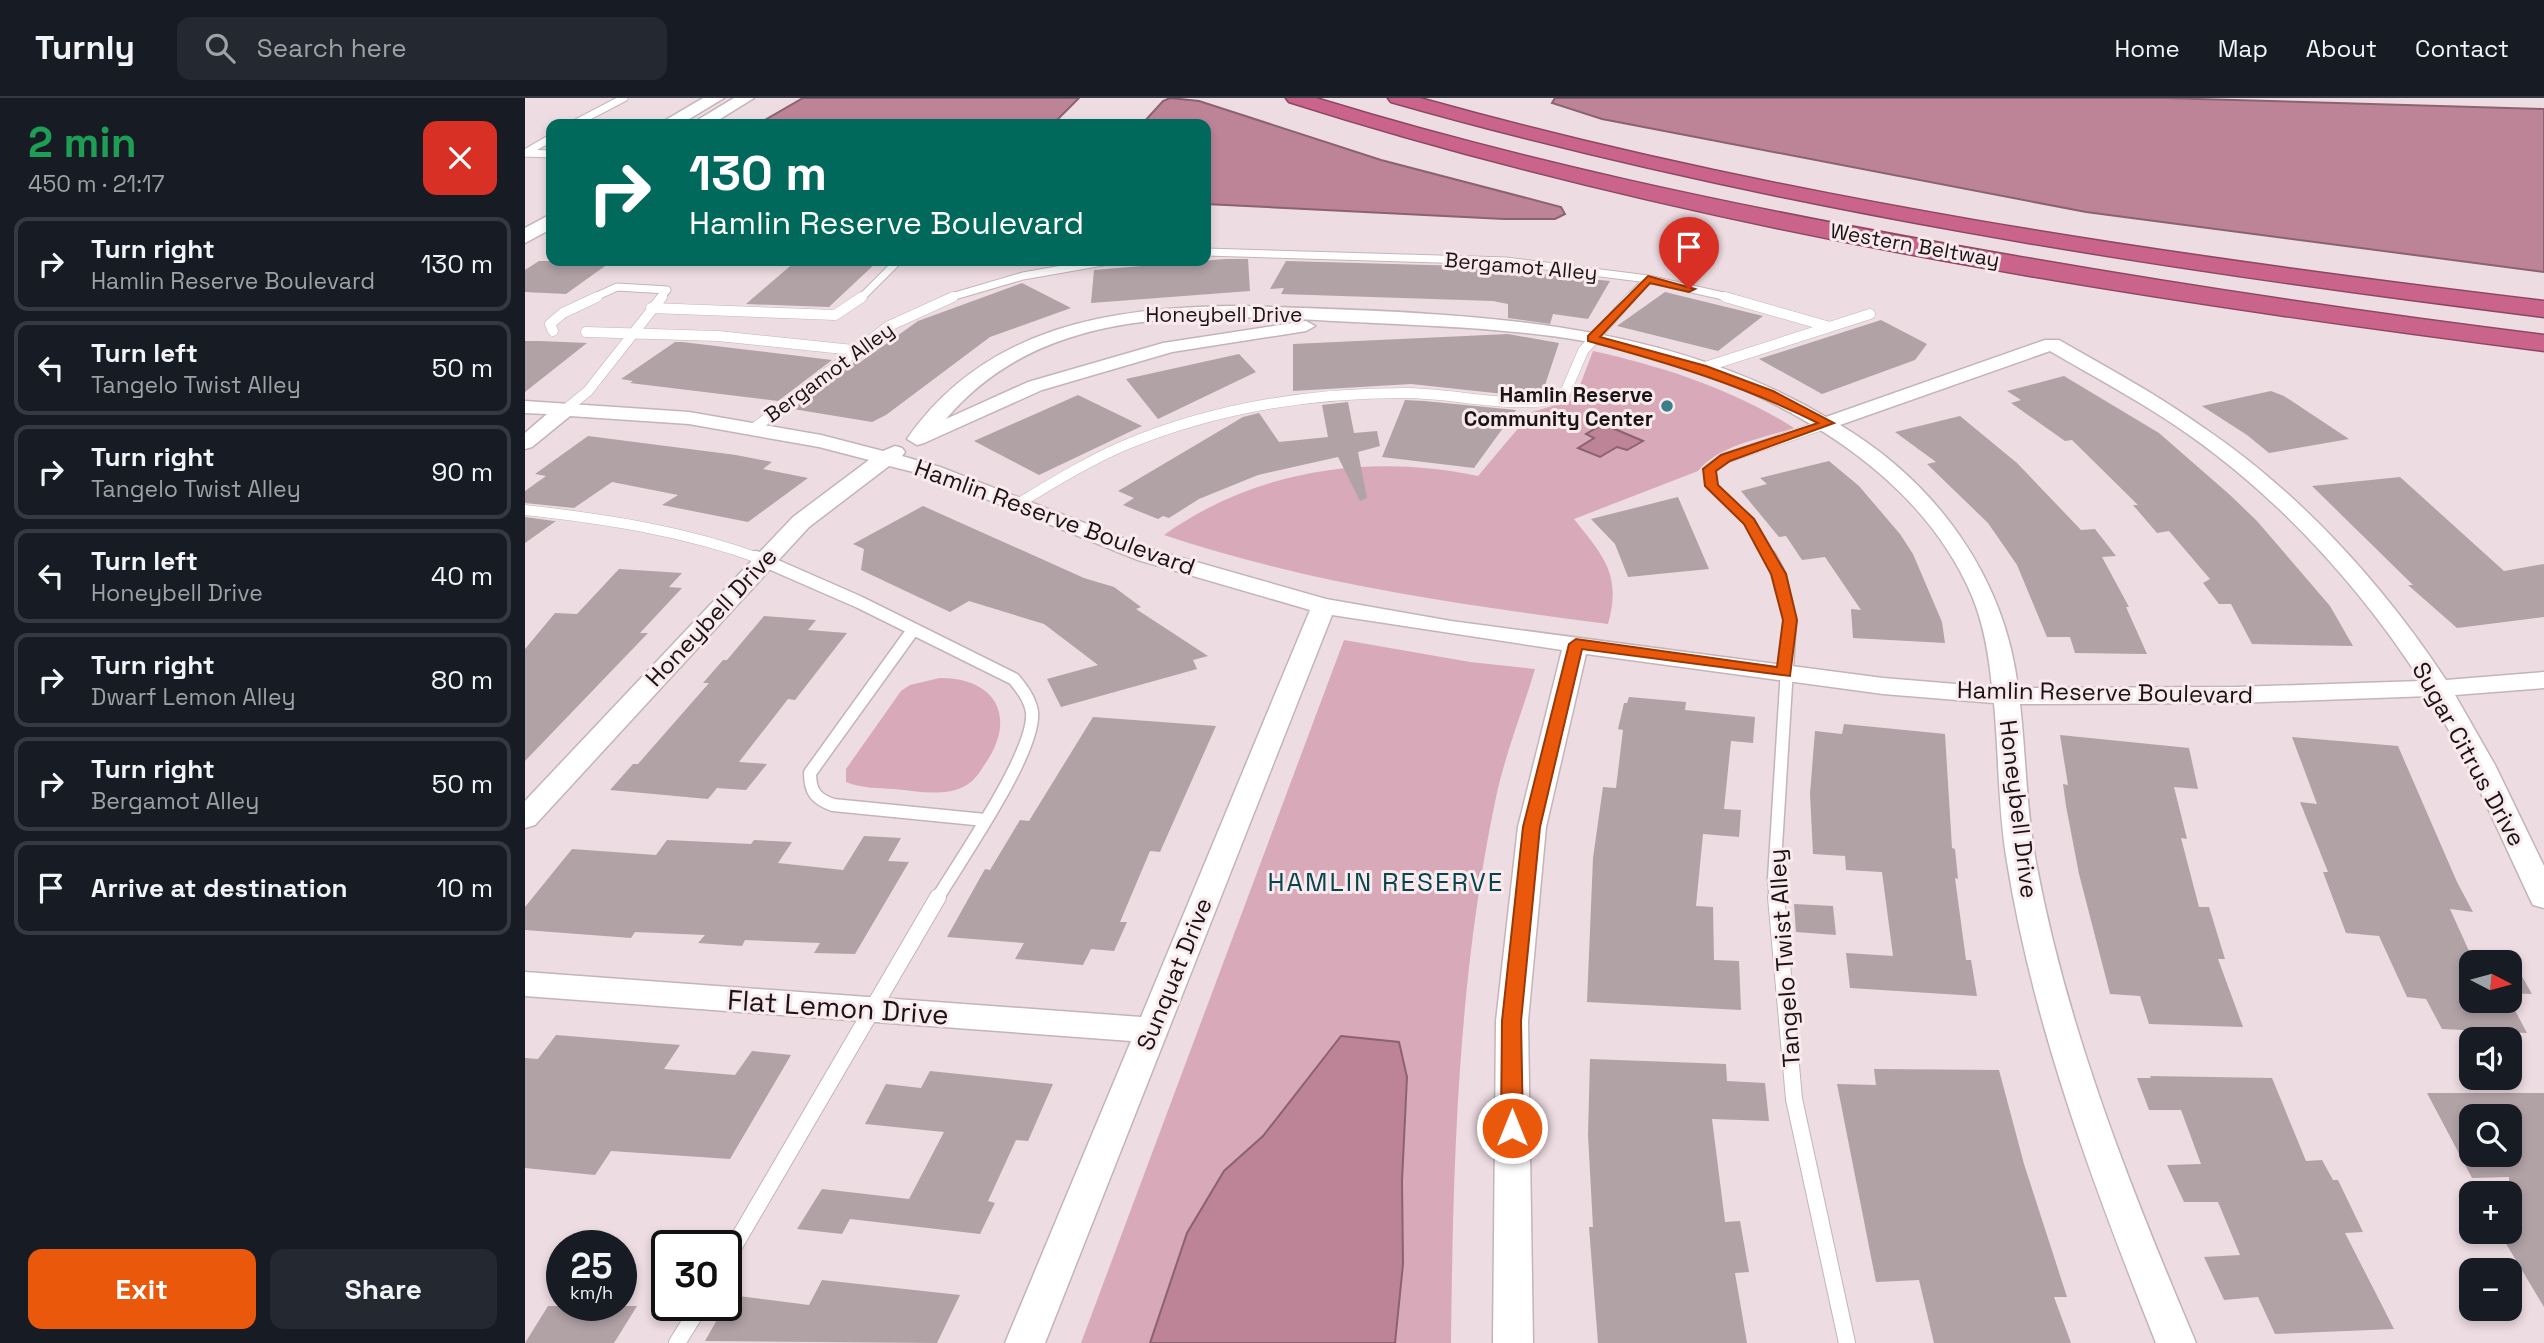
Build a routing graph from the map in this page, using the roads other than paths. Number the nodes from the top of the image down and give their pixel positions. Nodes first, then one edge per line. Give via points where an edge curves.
1 (599, 98) edge
2 (716, 98) edge
3 (746, 98) edge
4 (1296, 98) edge
5 (1398, 98) edge
6 (622, 99) edge
7 (584, 119) edge
8 (677, 119) edge
9 (709, 119) edge
10 (546, 141) edge
11 (525, 153) edge
12 (546, 155) edge
13 (546, 223) edge
14 (525, 237) edge
15 (1211, 252) edge
16 (893, 266) edge
17 (1071, 266) edge
18 (1648, 279) junction
19 (617, 288) joint
20 (650, 308) junction
21 (2544, 309) edge
22 (1870, 314) dead end
23 (1402, 319) junction
24 (1830, 327) junction
25 (553, 331) dead end
26 (586, 332) dead end
27 (630, 334) junction
28 (1592, 338) junction
29 (2544, 343) edge
30 (853, 349) junction
31 (1702, 369) junction
32 (525, 407) edge
33 (566, 409) junction
34 (1828, 423) junction
35 (753, 429) junction
36 (917, 439) junction
37 (525, 443) edge
38 (886, 458) junction
39 (1016, 505) junction
40 (525, 510) edge
41 (763, 560) junction
42 (1322, 606) junction
43 (912, 630) junction
44 (1576, 644) junction
45 (1784, 673) junction
46 (2544, 680) edge
47 (2438, 688) junction
48 (2006, 696) junction
49 (525, 818) edge
50 (985, 820) junction
51 (2544, 897) edge
52 (525, 984) edge
53 (874, 1010) junction
54 (1151, 1030) junction
55 (742, 1233) edge
56 (690, 1321) edge
57 (677, 1343) edge
58 (1025, 1343) edge
59 (1513, 1343) edge
60 (1847, 1343) edge
61 (2176, 1343) edge

1 - 6 lane
2 - 8 street
3 - 9 street
4 - 29 highway, Western Beltway via 1519,160 1816,227 2071,274 2388,324
5 - 21 highway, Western Beltway via 1577,145 1940,219 2384,290
6 - 7 lane
10 - 11 lane
11 - 12 lane
13 - 14 street
15 - 18 lane, Bergamot Alley via 1506,261
16 - 20 lane via 856,303 835,315
17 - 30 lane, Bergamot Alley via 939,302
18 - 24 lane, Bergamot Alley
18 - 28 lane
19 - 20 lane via 667,290
19 - 25 lane via 563,313 550,324
20 - 27 lane
22 - 24 lane
23 - 28 street, Honeybell Drive via 1490,323
23 - 36 street, Honeybell Drive via 1300,327 1170,347 1035,386
23 - 36 street, Honeybell Drive via 1182,310 1083,326 1004,357 971,380
24 - 31 lane
26 - 27 lane
27 - 30 lane via 718,336
27 - 33 lane via 588,391
28 - 31 street, Honeybell Drive
28 - 39 lane via 1575,365 1563,398 1529,405 1464,397 1363,394 1235,410 1155,434 1086,463
30 - 35 lane, Bergamot Alley
31 - 34 street, Honeybell Drive
32 - 33 street, Hamlin Reserve Boulevard
33 - 35 street, Hamlin Reserve Boulevard via 689,418
33 - 37 street
34 - 45 lane, Tangelo Twist Alley via 1725,458 1709,469 1711,486 1749,522 1779,574 1790,620
34 - 47 street, Sugar Citrus Drive via 2052,344 2155,405 2242,466 2305,524 2374,598
34 - 48 street, Honeybell Drive via 1899,480 1945,530 1967,563 1995,631
35 - 38 street, Hamlin Reserve Boulevard
36 - 38 street, Honeybell Drive
38 - 39 street, Hamlin Reserve Boulevard via 933,471
38 - 41 street, Honeybell Drive via 809,514
39 - 42 street, Hamlin Reserve Boulevard via 1146,555
40 - 41 lane via 691,537
41 - 43 lane
41 - 49 street, Honeybell Drive
42 - 44 street, Hamlin Reserve Boulevard
42 - 54 street, Sunquat Drive
43 - 50 lane via 1014,679 1030,698 1034,716 1025,749
43 - 50 lane via 810,772 809,789 815,799 833,805
44 - 45 street, Hamlin Reserve Boulevard
44 - 59 street via 1532,827 1512,1021
45 - 48 street, Hamlin Reserve Boulevard
45 - 60 lane, Tangelo Twist Alley via 1774,878 1794,1098
46 - 47 street, Hamlin Reserve Boulevard
47 - 48 street, Hamlin Reserve Boulevard
47 - 51 street, Sugar Citrus Drive via 2490,782
48 - 61 street, Honeybell Drive via 2018,838 2048,979 2114,1190
50 - 53 lane
52 - 53 street, Flat Lemon Drive
53 - 54 street, Flat Lemon Drive
53 - 55 lane
54 - 58 street, Sunquat Drive
56 - 57 lane

